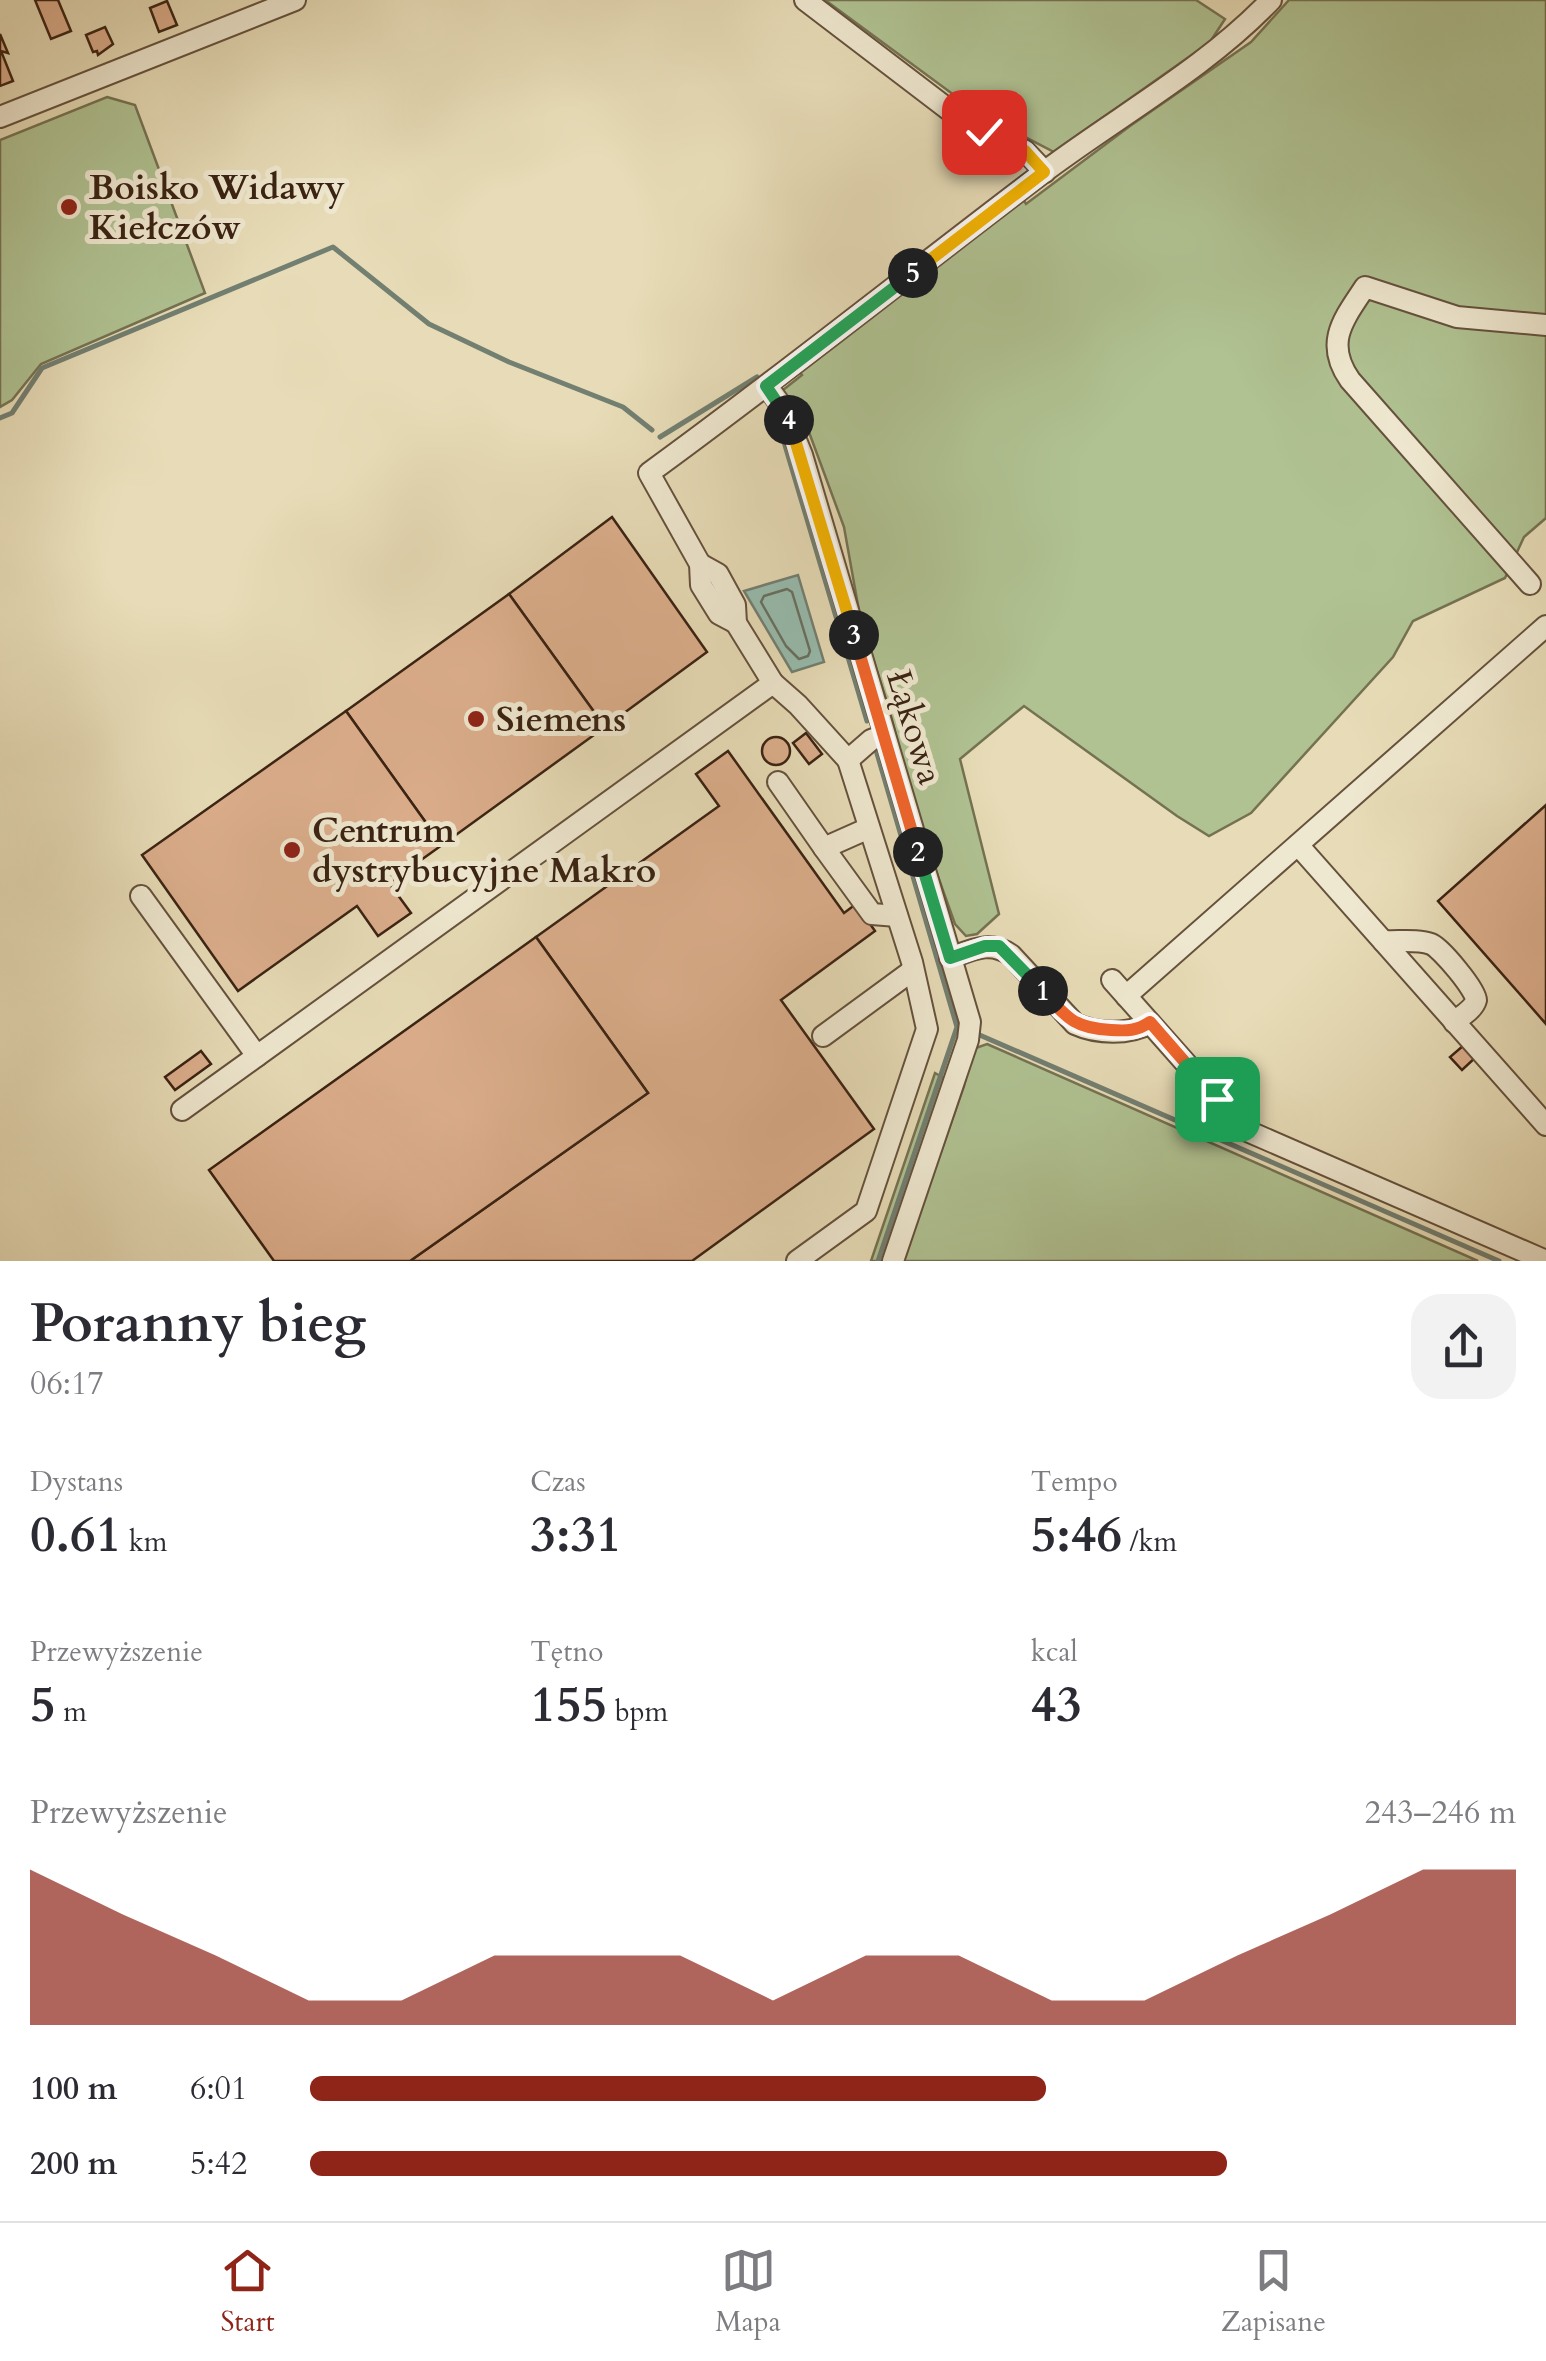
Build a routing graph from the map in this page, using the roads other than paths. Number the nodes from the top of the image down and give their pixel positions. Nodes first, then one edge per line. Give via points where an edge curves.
1 (295, 0) edge
2 (805, 0) edge
3 (1271, 0) edge
4 (0, 117) edge
5 (1044, 172) junction
6 (1546, 325) edge
7 (766, 386) junction
8 (1530, 584) dead end
9 (1546, 626) edge
10 (773, 684) junction
11 (884, 735) junction
12 (848, 760) junction
13 (778, 782) dead end
14 (869, 828) junction
15 (1298, 845) junction
16 (824, 848) junction
17 (141, 896) dead end
18 (897, 916) junction
19 (1383, 942) junction
20 (950, 958) junction
21 (913, 970) junction
22 (1150, 1022) junction
23 (1454, 1022) junction
24 (823, 1036) dead end
25 (257, 1056) junction
26 (182, 1110) dead end
27 (1546, 1126) edge
28 (797, 1261) edge
29 (893, 1261) edge
30 (1546, 1261) edge

1 - 4 street
2 - 5 street via 957,116 1025,151
3 - 5 street via 1204,60
5 - 7 street
6 - 8 street via 1457,317 1364,287 1336,345 1350,380
7 - 10 street via 649,473 700,564 701,585 719,614 736,623
7 - 11 street, Łąkowa via 794,432
9 - 15 street
10 - 12 street
10 - 25 street
11 - 12 street
11 - 20 street, Łąkowa
12 - 14 street
13 - 16 street
14 - 16 street
14 - 18 street
15 - 19 street
15 - 22 street via 1119,988
16 - 18 street via 872,914
17 - 25 street
18 - 21 street
19 - 23 street
19 - 23 street via 1430,944 1443,954 1475,992 1472,1006
20 - 22 street via 999,946 1075,1024 1131,1032
20 - 29 street, Łąkowa via 968,1011 968,1040
21 - 24 street
21 - 28 street via 927,1030 866,1211
22 - 30 street via 1245,1130
23 - 27 street
25 - 26 street

